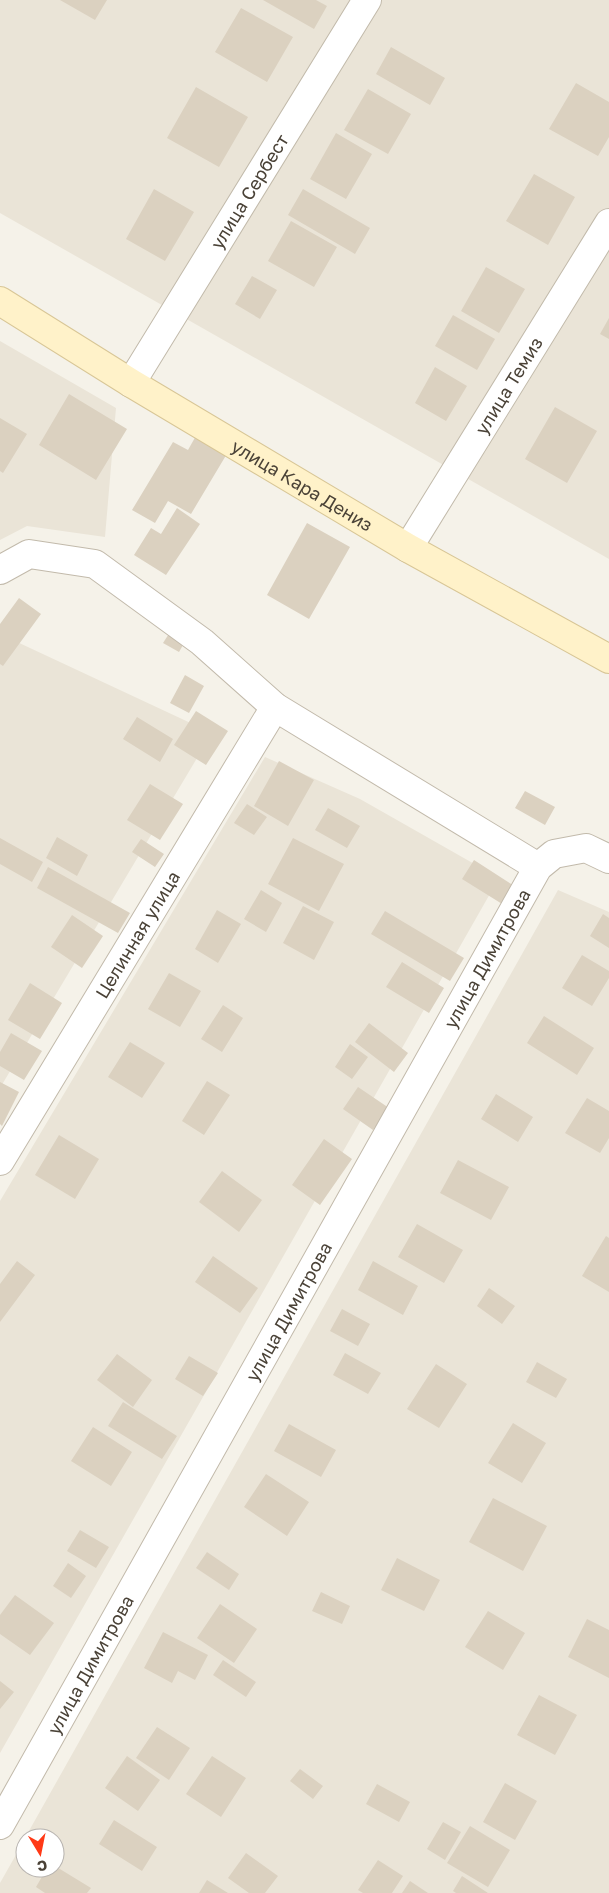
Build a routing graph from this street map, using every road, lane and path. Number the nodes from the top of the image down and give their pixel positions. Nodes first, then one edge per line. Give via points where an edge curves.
1 (367, 0) edge
2 (609, 223) edge
3 (0, 301) edge
4 (131, 383) junction
5 (408, 548) junction
6 (0, 570) edge
7 (609, 659) edge
8 (275, 707) junction
9 (609, 859) edge
10 (538, 867) junction
11 (0, 1161) edge
12 (0, 1825) edge

1 - 4 street, улица Сербест
2 - 5 street, улица Темиз
3 - 4 main road, улица Кара Дениз
4 - 5 main road, улица Кара Дениз
5 - 7 main road, улица Кара Дениз
6 - 8 street via 29,554 95,564 202,642
8 - 10 street
8 - 11 street, Целинная улица
9 - 10 street, улица Димитрова via 586,848 554,854
10 - 12 street, улица Димитрова

